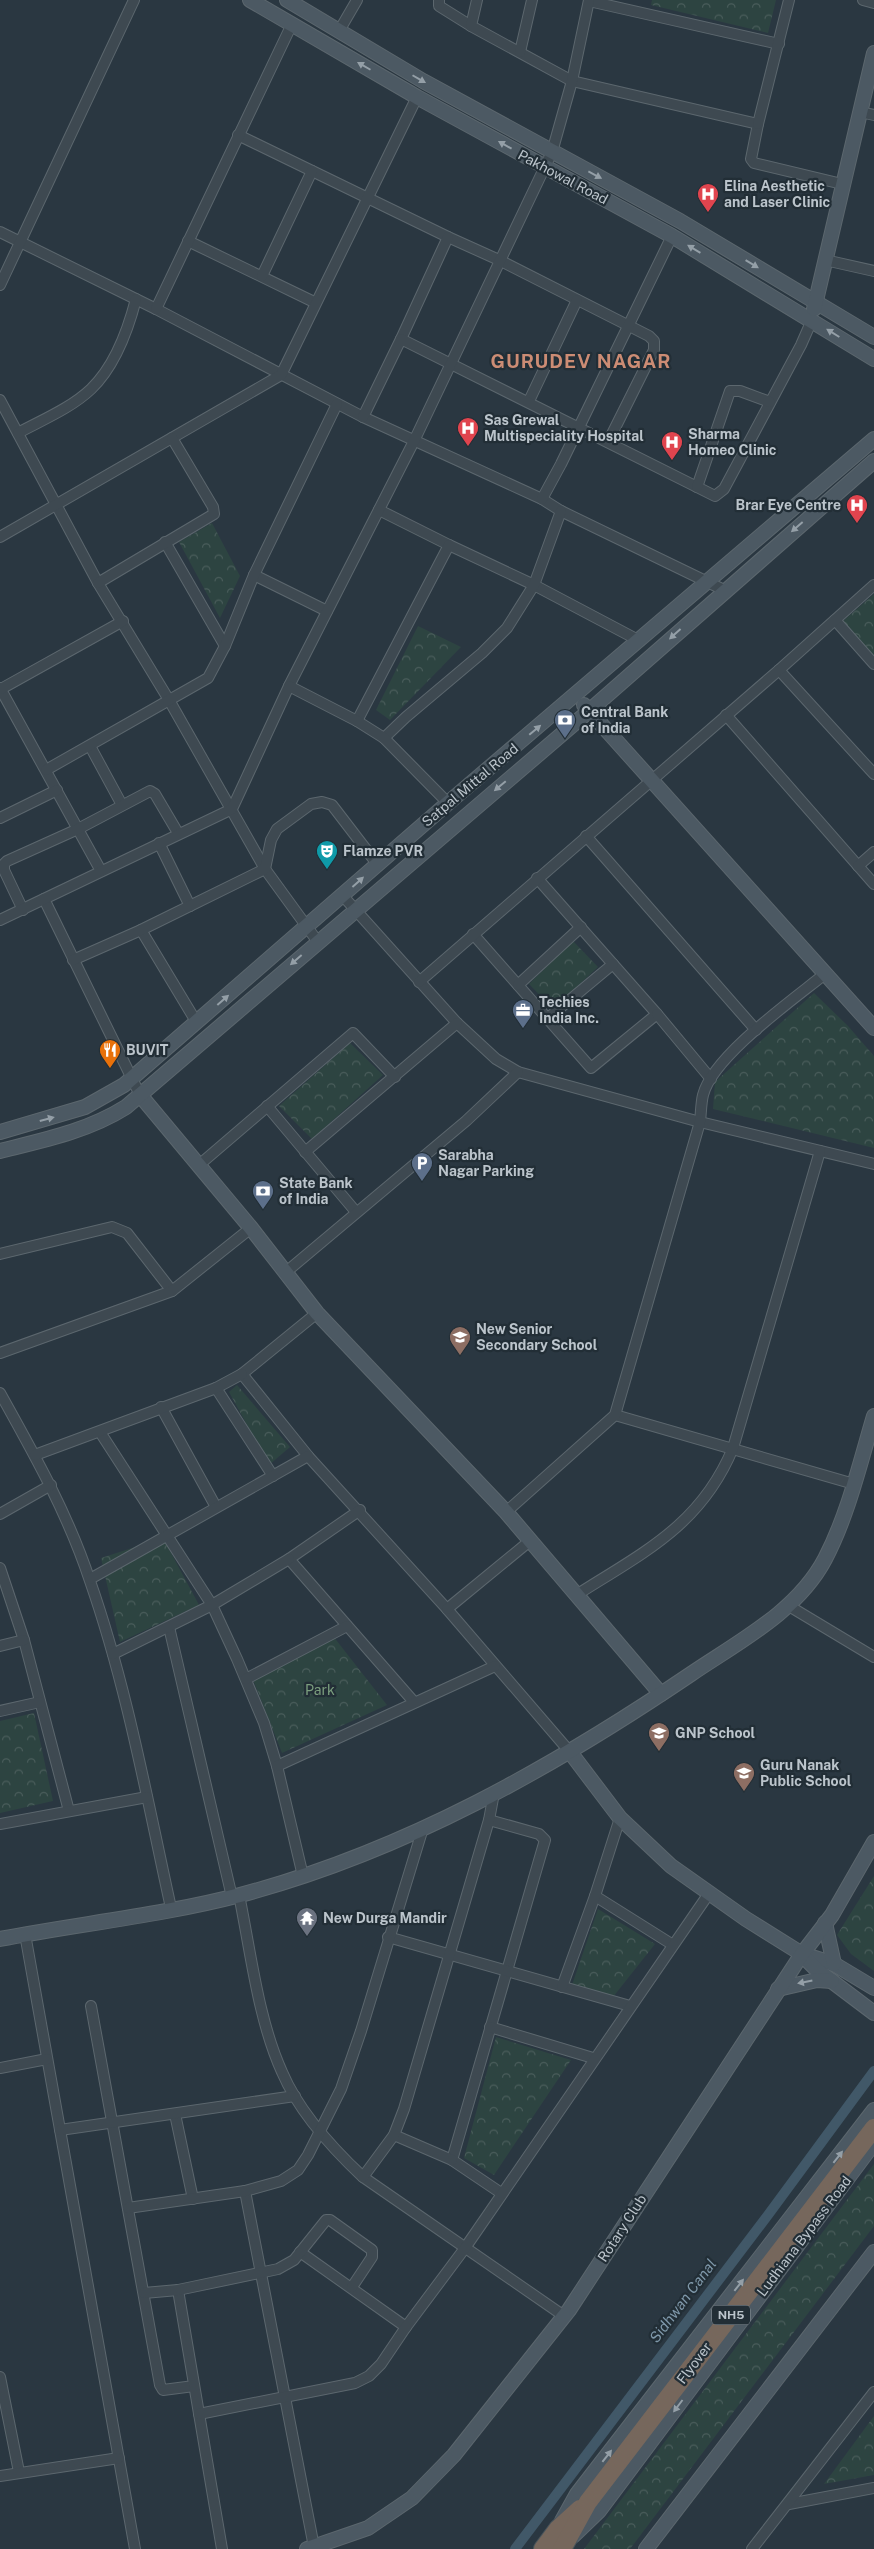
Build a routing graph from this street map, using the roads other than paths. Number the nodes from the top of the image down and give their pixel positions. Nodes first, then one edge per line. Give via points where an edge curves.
1 (134, 0) edge
2 (250, 0) edge
3 (287, 0) edge
4 (357, 0) edge
5 (439, 0) edge
6 (477, 0) edge
7 (532, 0) edge
8 (589, 0) edge
9 (789, 0) edge
10 (863, 0) edge
11 (874, 3) edge
12 (292, 24) junction
13 (471, 26) junction
14 (340, 31) junction
15 (779, 44) junction
16 (520, 52) junction
17 (874, 53) edge
18 (572, 81) junction
19 (417, 97) junction
20 (860, 112) junction
21 (874, 115) edge
22 (758, 124) junction
23 (238, 135) junction
24 (552, 152) junction
25 (545, 168) junction
26 (312, 171) junction
27 (842, 184) junction
28 (366, 198) junction
29 (0, 232) edge
30 (672, 236) junction
31 (448, 237) junction
32 (188, 241) junction
33 (22, 242) junction
34 (499, 260) junction
35 (825, 260) junction
36 (874, 271) edge
37 (262, 276) junction
38 (0, 284) edge
39 (136, 299) junction
40 (576, 300) junction
41 (314, 302) junction
42 (816, 303) junction
43 (156, 309) junction
44 (812, 320) junction
45 (629, 325) junction
46 (874, 337) edge
47 (401, 339) junction
48 (874, 359) edge
49 (450, 363) junction
50 (281, 375) junction
51 (0, 400) edge
52 (529, 401) junction
53 (770, 402) junction
54 (337, 404) junction
55 (363, 417) junction
56 (579, 427) junction
57 (18, 433) junction
58 (172, 438) junction
59 (874, 439) edge
60 (414, 441) junction
61 (608, 442) junction
62 (874, 461) edge
63 (697, 487) junction
64 (542, 499) junction
65 (57, 505) junction
66 (379, 510) junction
67 (561, 511) junction
68 (0, 537) edge
69 (164, 542) junction
70 (449, 544) junction
71 (254, 575) junction
72 (98, 583) junction
73 (708, 583) junction
74 (534, 585) junction
75 (874, 585) edge
76 (724, 590) junction
77 (327, 611) junction
78 (834, 620) junction
79 (123, 621) junction
80 (640, 641) junction
81 (225, 646) junction
82 (874, 664) edge
83 (780, 670) junction
84 (289, 686) junction
85 (0, 689) edge
86 (576, 696) junction
87 (169, 700) junction
88 (4, 704) edge
89 (589, 711) junction
90 (726, 715) junction
91 (357, 720) junction
92 (384, 738) junction
93 (90, 746) junction
94 (46, 770) junction
95 (874, 774) edge
96 (651, 781) junction
97 (57, 790) junction
98 (448, 804) junction
99 (122, 805) junction
100 (232, 808) junction
101 (0, 818) edge
102 (78, 829) junction
103 (178, 833) junction
104 (586, 836) junction
105 (159, 843) junction
106 (874, 852) edge
107 (378, 865) junction
108 (858, 866) junction
109 (265, 869) junction
110 (101, 871) junction
111 (537, 878) junction
112 (874, 884) edge
113 (343, 896) junction
114 (44, 899) junction
115 (190, 906) junction
116 (22, 910) junction
117 (355, 910) junction
118 (0, 920) edge
119 (307, 927) junction
120 (581, 928) junction
121 (141, 930) junction
122 (473, 934) junction
123 (318, 942) junction
124 (73, 960) junction
125 (613, 964) junction
126 (826, 973) junction
127 (419, 982) junction
128 (518, 985) junction
129 (657, 1014) junction
130 (548, 1018) junction
131 (197, 1023) junction
132 (456, 1023) junction
133 (874, 1028) edge
134 (756, 1030) junction
135 (518, 1072) junction
136 (395, 1077) junction
137 (131, 1079) junction
138 (711, 1079) junction
139 (140, 1095) junction
140 (267, 1106) junction
141 (700, 1122) junction
142 (0, 1132) edge
143 (0, 1151) edge
144 (820, 1151) junction
145 (306, 1152) junction
146 (874, 1164) edge
147 (199, 1165) junction
148 (356, 1212) junction
149 (251, 1228) junction
150 (0, 1254) edge
151 (286, 1272) junction
152 (172, 1290) junction
153 (317, 1313) junction
154 (0, 1353) edge
155 (242, 1374) junction
156 (216, 1388) junction
157 (0, 1393) edge
158 (161, 1407) junction
159 (615, 1415) junction
160 (874, 1416) edge
161 (100, 1432) junction
162 (733, 1448) junction
163 (35, 1455) junction
164 (308, 1456) junction
165 (273, 1476) junction
166 (854, 1484) junction
167 (51, 1485) junction
168 (216, 1507) junction
169 (360, 1510) junction
170 (506, 1512) junction
171 (0, 1514) edge
172 (167, 1537) junction
173 (530, 1540) junction
174 (289, 1559) junction
175 (0, 1568) edge
176 (90, 1579) junction
177 (578, 1594) junction
178 (212, 1605) junction
179 (790, 1606) junction
180 (448, 1609) junction
181 (347, 1626) junction
182 (169, 1627) junction
183 (24, 1640) junction
184 (0, 1646) edge
185 (113, 1654) junction
186 (874, 1656) edge
187 (495, 1666) junction
188 (246, 1679) junction
189 (661, 1694) junction
190 (40, 1702) junction
191 (414, 1702) junction
192 (0, 1711) edge
193 (570, 1752) junction
194 (277, 1766) junction
195 (494, 1793) junction
196 (147, 1797) junction
197 (69, 1811) junction
198 (620, 1818) junction
199 (489, 1820) junction
200 (0, 1824) edge
201 (423, 1828) junction
202 (874, 1842) edge
203 (303, 1876) junction
204 (710, 1892) junction
205 (235, 1896) junction
206 (595, 1896) junction
207 (171, 1908) junction
208 (825, 1923) junction
209 (26, 1934) junction
210 (388, 1937) junction
211 (0, 1939) edge
212 (672, 1945) junction
213 (449, 1954) junction
214 (802, 1954) junction
215 (834, 1964) junction
216 (506, 1970) junction
217 (833, 1981) junction
218 (562, 1986) junction
219 (874, 1988) edge
220 (778, 1989) junction
221 (91, 2006) dead end
222 (630, 2006) junction
223 (874, 2013) edge
224 (490, 2027) junction
225 (594, 2058) junction
226 (47, 2059) junction
227 (0, 2068) edge
228 (295, 2096) junction
229 (874, 2110) edge
230 (175, 2114) junction
231 (112, 2123) junction
232 (874, 2128) edge
233 (60, 2130) junction
234 (320, 2130) junction
235 (394, 2135) junction
236 (874, 2142) edge
237 (452, 2160) junction
238 (363, 2176) junction
239 (245, 2191) junction
240 (501, 2193) junction
241 (193, 2199) junction
242 (128, 2208) junction
243 (465, 2248) junction
244 (300, 2252) junction
245 (874, 2252) edge
246 (261, 2272) junction
247 (352, 2287) junction
248 (178, 2290) junction
249 (144, 2293) junction
250 (564, 2316) junction
251 (406, 2327) junction
252 (0, 2377) edge
253 (194, 2386) junction
254 (874, 2392) edge
255 (285, 2399) junction
256 (199, 2414) junction
257 (119, 2458) junction
258 (19, 2472) junction
259 (0, 2476) edge
260 (874, 2488) edge
261 (789, 2504) junction
262 (563, 2540) edge
263 (310, 2548) edge
264 (135, 2549) edge
265 (222, 2549) edge
266 (543, 2549) edge
267 (646, 2549) edge
268 (753, 2549) edge

1 - 33 street
2 - 12 street, Pakhowal Road
3 - 14 street, Pakhowal Road
4 - 14 street
5 - 13 street via 443,10
6 - 13 street
7 - 16 street
8 - 15 street
8 - 18 street
9 - 15 street
10 - 11 street
19 -> 12 street, Pakhowal Road
12 - 23 street
13 - 16 street
14 -> 24 street, Pakhowal Road
15 - 22 street
16 - 18 street
17 - 20 street
18 - 22 street
18 - 24 street
25 -> 19 street, Pakhowal Road
19 - 28 street
20 - 21 street
20 - 27 street
22 - 27 street via 751,158 754,163
23 - 26 street
23 - 32 street
24 - 25 street
24 -> 42 street, Pakhowal Road via 680,221
25 - 30 street, Pakhowal Road
25 - 34 street
26 - 28 street
26 - 37 street
27 - 35 street
28 - 31 street
28 - 41 street
29 - 33 street
44 -> 30 street, Pakhowal Road
30 - 45 street
31 - 34 street
31 - 47 street
32 - 37 street
32 - 43 street
33 - 38 street
33 - 39 street
34 - 40 street
34 - 49 street
35 - 36 street
35 - 42 street
37 - 41 street
39 - 43 street
39 - 57 street via 112,360 92,389
40 - 45 street
40 - 52 street
41 - 50 street
42 - 44 street
42 - 46 street, Pakhowal Road
43 - 50 street
48 -> 44 street, Pakhowal Road
44 - 53 street
45 - 56 street
45 - 61 street via 649,336 655,345
47 - 49 street
47 - 55 street
49 - 52 street
49 - 60 street
50 - 54 street
50 - 58 street
51 - 57 street
52 - 56 street
53 - 63 street via 724,489 715,496
53 - 63 street via 738,391 730,392
54 - 55 street
54 - 71 street
55 - 60 street
56 - 61 street
56 - 64 street
57 - 65 street
58 - 65 street
58 - 69 street via 214,510 212,516
59 - 73 street, Satpal Mittal Road
60 - 64 street
60 - 66 street
61 - 63 street
62 -> 76 street, Satpal Mittal Road
64 - 67 street
65 - 68 street
65 - 72 street
66 - 70 street
66 - 77 street
67 - 73 street
67 - 74 street
69 - 72 street
69 - 81 street
70 - 74 street
70 - 91 street
71 - 77 street
71 - 81 street
72 - 79 street
73 - 76 street
73 - 80 street, Satpal Mittal Road
74 - 80 street
74 - 92 street via 520,610 495,642
75 - 78 street
76 -> 89 street, Satpal Mittal Road
77 - 84 street
78 - 82 street
78 - 83 street
79 - 85 street
79 - 87 street
80 - 86 street, Satpal Mittal Road
81 - 87 street via 208,678
83 - 90 street
83 - 95 street
84 - 91 street
84 - 100 street
85 - 88 street
86 - 89 street
98 -> 86 street, Satpal Mittal Road
87 - 93 street
87 - 100 street
88 - 94 street
89 - 96 street
89 -> 117 street, Satpal Mittal Road
90 - 96 street
90 - 108 street
91 - 92 street
92 - 98 street
93 - 94 street
93 - 99 street
94 - 97 street
96 - 104 street
96 - 126 street
97 - 101 street
97 - 102 street
98 - 107 street, Satpal Mittal Road
99 - 102 street
99 - 103 street via 153,791
100 - 103 street
100 - 109 street
102 - 110 street
102 - 116 street via 4,864
103 - 105 street
104 - 111 street
104 - 134 street
105 - 110 street
105 - 115 street
106 - 108 street
107 - 109 street via 332,806 322,802 311,804 277,829 271,840
113 -> 107 street, Satpal Mittal Road
108 - 112 street
109 - 115 street
109 - 119 street
110 - 114 street
111 - 120 street
111 - 122 street
113 - 117 street
113 - 119 street, Satpal Mittal Road
114 - 116 street
114 - 124 street
115 - 121 street
116 - 118 street
117 - 123 street, Satpal Mittal Road
117 - 127 street
119 - 123 street
131 -> 119 street, Satpal Mittal Road
120 - 125 street
120 - 128 street
121 - 124 street
121 - 131 street
122 - 127 street
122 - 128 street
123 -> 139 street, Satpal Mittal Road
124 - 137 street
125 - 129 street
125 - 130 street
126 - 133 street
126 - 134 street
127 - 132 street
128 - 130 street
129 - 130 street via 591,1068
129 - 138 street
131 - 137 street, Satpal Mittal Road
132 - 135 street via 496,1059
132 - 136 street
134 - 138 street via 719,1066
135 - 141 street
135 - 148 street via 466,1121
136 - 140 street via 353,1033
136 - 145 street
137 - 139 street
142 -> 137 street, Satpal Mittal Road via 85,1107 117,1091
138 - 141 street via 703,1094
139 - 143 street, Satpal Mittal Road via 100,1122
139 - 147 street
140 - 145 street
140 - 147 street
141 - 144 street
141 - 159 street
144 - 146 street
144 - 162 street
145 - 148 street
147 - 149 street
148 - 151 street
149 - 151 street
149 - 152 street
150 - 152 street via 112,1227 120,1228
151 - 153 street
152 - 154 street
153 - 155 street
153 - 170 street
155 - 156 street
155 - 164 street
156 - 158 street
156 - 165 street
157 - 163 street
158 - 161 street
158 - 168 street
159 - 162 street
159 - 170 street
160 - 166 street
161 - 163 street
161 - 172 street
162 - 166 street
162 - 177 street via 710,1493 676,1529
163 - 167 street
164 - 165 street
164 - 169 street
165 - 168 street
166 - 179 street via 825,1560
167 - 171 street
167 - 176 street
168 - 172 street
169 - 174 street
169 - 180 street
170 - 173 street
172 - 176 street
172 - 178 street
173 - 177 street
173 - 180 street
174 - 178 street
174 - 181 street
175 - 183 street
176 - 185 street
177 - 189 street
178 - 182 street
178 - 188 street
179 - 186 street
179 - 189 street
180 - 187 street
181 - 188 street
181 - 191 street
182 - 185 street
182 - 205 street
183 - 184 street
183 - 190 street
185 - 196 street
187 - 191 street
187 - 193 street
188 - 194 street
189 - 193 street
190 - 192 street
190 - 197 street
191 - 194 street
193 - 195 street
193 - 198 street
194 - 203 street
195 - 199 street
195 - 201 street
196 - 197 street
196 - 207 street
197 - 200 street
198 - 204 street via 671,1866
198 - 206 street
199 - 213 street
199 - 216 street via 539,1834 545,1840
201 - 203 street
201 - 210 street
202 - 208 street, Rotary Club
203 - 205 street
204 - 212 street
204 - 214 street
205 - 207 street
205 - 228 street via 269,2037 282,2073
206 - 212 street
206 - 218 street
207 - 209 street
208 - 214 street, Rotary Club
208 - 215 street
209 - 211 street
209 - 226 street
210 - 213 street
210 - 234 street via 341,2089
212 - 222 street
213 - 216 street
213 - 235 street
214 - 215 street
214 - 217 street
214 - 220 street, Rotary Club
215 - 219 street
216 - 218 street
216 - 224 street
217 -> 220 street via 817,1980
217 - 223 street
218 - 222 street
220 - 250 street, Rotary Club
221 - 231 street
222 - 225 street
224 - 225 street
224 - 237 street
225 - 240 street
226 - 227 street
226 - 233 street
228 - 230 street
228 - 234 street
262 -> 229 street via 578,2494
230 - 231 street
230 - 241 street
231 - 233 street
231 - 242 street
232 - 262 highway, Flyover / NH5 via 588,2502
233 - 257 street
234 - 238 street
234 - 239 street via 298,2170 281,2181
235 - 237 street
235 - 238 street
236 -> 262 street, Ludhiana Bypass Road via 599,2511
237 - 240 street
238 - 243 street
239 - 241 street
239 - 246 street
240 - 243 street
241 - 242 street
242 - 249 street
243 - 250 street
243 - 251 street
244 - 246 street via 294,2260 278,2269
244 - 247 street
244 - 247 street via 322,2222 330,2220 372,2250 372,2257
245 - 267 street
246 - 248 street
246 - 255 street
247 - 251 street
248 - 249 street
248 - 253 street
249 - 253 street via 160,2385 168,2391
250 - 263 street, Rotary Club via 454,2455 412,2498 368,2528
251 - 255 street via 369,2376 355,2383
252 - 258 street
253 - 256 street
254 - 261 street
255 - 256 street
255 - 263 street
256 - 265 street
257 - 258 street
257 - 264 street
258 - 259 street
260 - 261 street
261 - 268 street
262 - 266 highway, NH5

